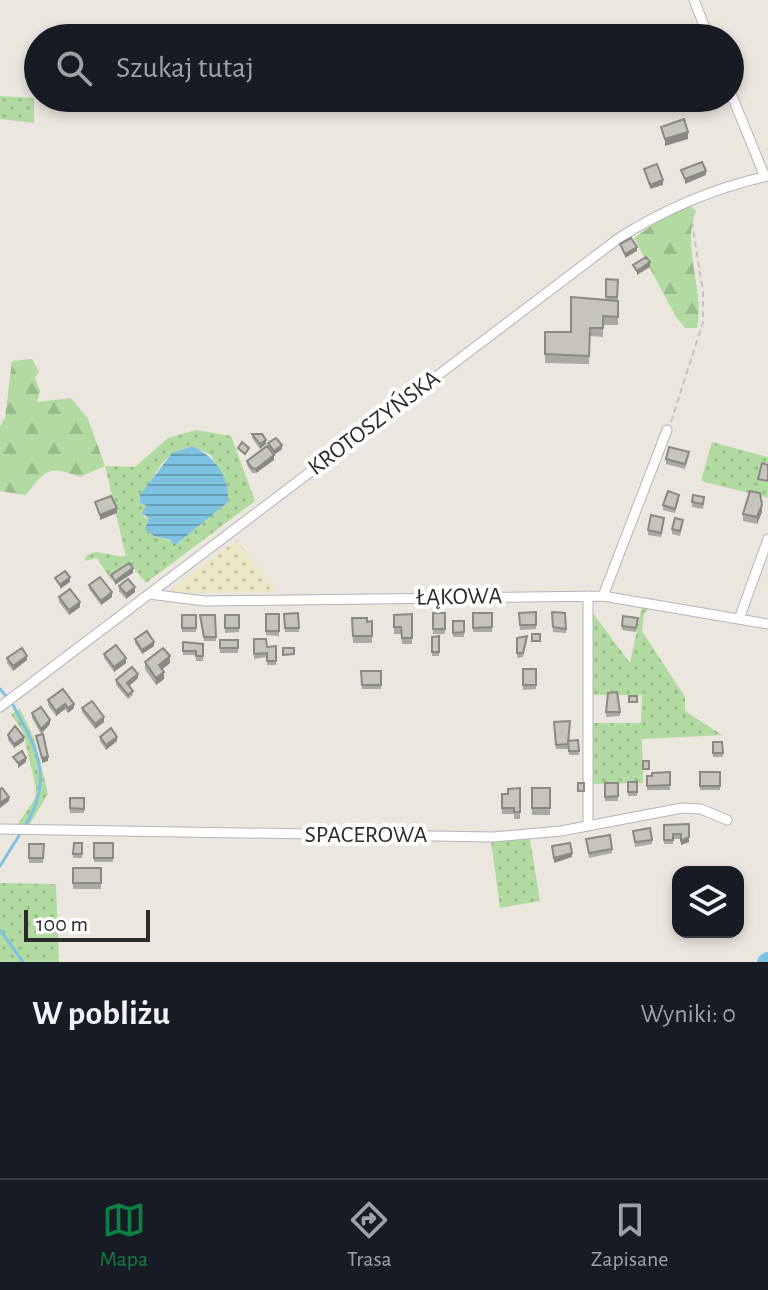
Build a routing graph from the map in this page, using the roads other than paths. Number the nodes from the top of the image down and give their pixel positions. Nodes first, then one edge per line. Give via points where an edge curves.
1 (694, 0) edge
2 (703, 24) edge
3 (739, 112) edge
4 (766, 176) edge
5 (667, 430) road end
6 (768, 539) edge
7 (149, 594) junction
8 (588, 596) junction
9 (603, 596) junction
10 (739, 619) junction
11 (768, 624) edge
12 (0, 707) edge
13 (727, 820) dead end
14 (588, 825) junction
15 (0, 829) edge

1 - 2 street
3 - 4 street
4 - 7 street, KROTOSZYŃSKA via 688,201 632,229
5 - 9 street
6 - 10 street
7 - 8 street, ŁĄKOWA via 205,601
7 - 12 street, KROTOSZYŃSKA
8 - 9 street, ŁĄKOWA
8 - 14 street
9 - 10 street, ŁĄKOWA
10 - 11 street, ŁĄKOWA
13 - 14 street, SPACEROWA via 682,808
14 - 15 street, SPACEROWA via 493,837

